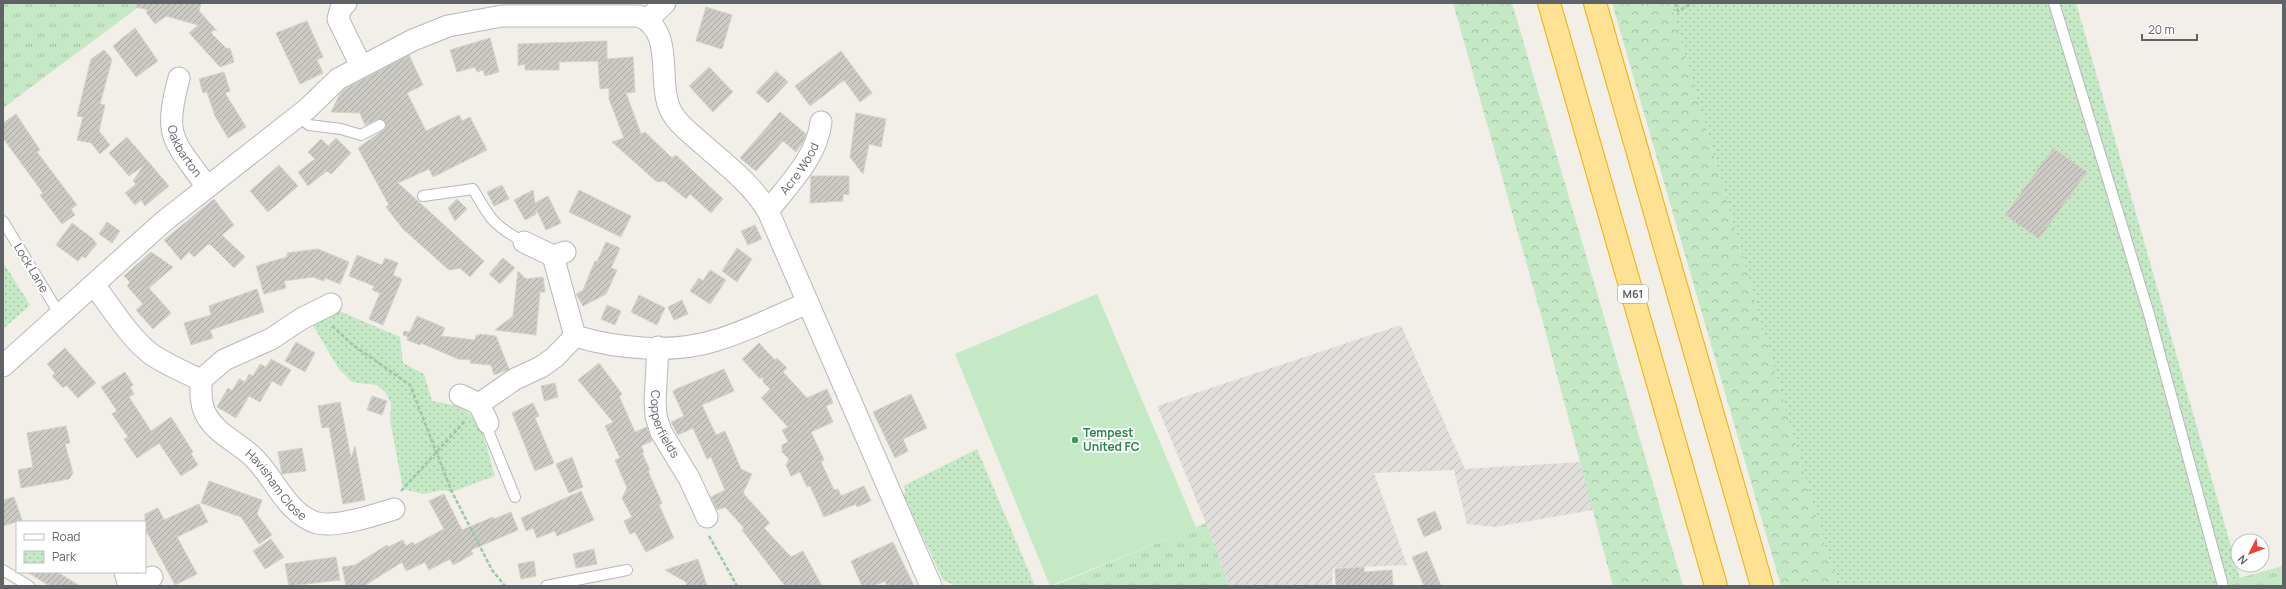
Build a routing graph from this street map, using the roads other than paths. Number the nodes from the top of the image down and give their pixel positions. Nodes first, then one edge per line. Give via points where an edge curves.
1 (346, 3) edge
2 (665, 3) edge
3 (1549, 3) edge
4 (1595, 3) edge
5 (2054, 3) edge
6 (647, 20) junction
7 (361, 66) junction
8 (179, 78) dead end
9 (298, 116) junction
10 (821, 122) dead end
11 (380, 125) dead end
12 (207, 187) junction
13 (423, 196) dead end
14 (768, 211) junction
15 (3, 221) edge
16 (524, 242) joint
17 (94, 285) junction
18 (808, 303) junction
19 (326, 307) road end
20 (60, 315) junction
21 (575, 336) junction
22 (658, 347) junction
23 (3, 366) edge
24 (201, 380) junction
25 (460, 395) dead end
26 (479, 404) junction
27 (488, 423) joint
28 (515, 497) dead end
29 (394, 509) road end
30 (707, 517) road end
31 (3, 570) edge
32 (627, 570) dead end
33 (125, 573) edge
34 (29, 586) edge
35 (129, 586) edge
36 (546, 586) edge
37 (931, 586) edge
38 (1716, 586) edge
39 (1762, 586) edge
40 (2223, 586) edge

1 - 7 street via 341,8 338,20
2 - 6 street
3 - 38 highway, M61
4 - 39 highway
5 - 40 lane via 2149,314
6 - 7 street via 639,16 622,15 488,17 448,26
6 - 14 street via 661,42 667,103 672,113 681,125 759,196
7 - 9 street via 338,79
8 - 12 street, Oakbarton via 164,110 173,137
9 - 11 lane via 309,125 341,129 361,135
9 - 12 street
10 - 14 street, Acre Wood via 819,138 813,152
12 - 17 street via 163,222
13 - 16 lane via 473,189 490,220
14 - 18 street
15 - 20 lane, Lock Lane
16 - 21 street via 559,254
17 - 20 street
17 - 24 street via 133,338 145,349 168,365
18 - 22 street via 718,340 700,345
18 - 37 street
19 - 24 street via 271,339 224,360
20 - 23 street
21 - 22 street via 622,347
21 - 26 street via 555,357 541,367 515,379
22 - 30 street, Copperfields via 656,416 661,432 689,478 689,499
24 - 29 street, Havisham Close via 201,398 212,423 252,456 295,511 305,518 318,523 339,523
25 - 26 street
26 - 27 street
27 - 28 lane via 489,433
31 - 34 lane
32 - 36 lane
33 - 35 street

